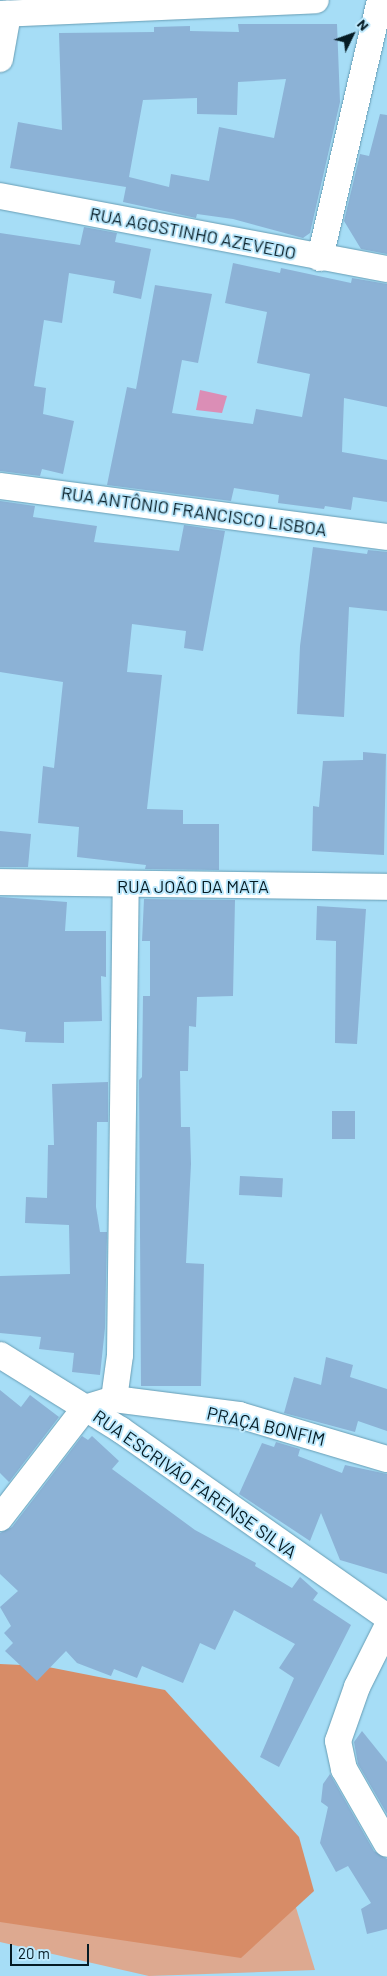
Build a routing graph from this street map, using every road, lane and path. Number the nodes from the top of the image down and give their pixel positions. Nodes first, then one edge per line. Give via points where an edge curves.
1 (316, 0) edge
2 (380, 0) edge
3 (4, 14) edge
4 (0, 59) edge
5 (0, 196) edge
6 (320, 258) junction
7 (387, 269) edge
8 (0, 486) edge
9 (387, 537) edge
10 (0, 882) edge
11 (126, 886) junction
12 (387, 887) edge
13 (0, 1355) edge
14 (114, 1398) junction
15 (85, 1408) junction
16 (387, 1459) edge
17 (0, 1518) edge
18 (387, 1617) edge
19 (387, 1627) edge
20 (387, 1844) edge

1 - 3 street
2 - 6 street
3 - 4 street
5 - 6 street, RUA AGOSTINHO AZEVEDO
6 - 7 street, RUA AGOSTINHO AZEVEDO
8 - 9 street, RUA ANTÔNIO FRANCISCO LISBOA
10 - 11 street, RUA JOÃO DA MATA
11 - 12 street, RUA JOÃO DA MATA
11 - 14 street via 120,1355
13 - 15 street, RUA ESCRIVÃO FARENSE SILVA
14 - 15 street, PRAÇA BONFIM
14 - 16 street, PRAÇA BONFIM via 239,1415
15 - 17 street
15 - 18 street, RUA ESCRIVÃO FARENSE SILVA
19 - 20 street via 357,1687 338,1741 344,1769

